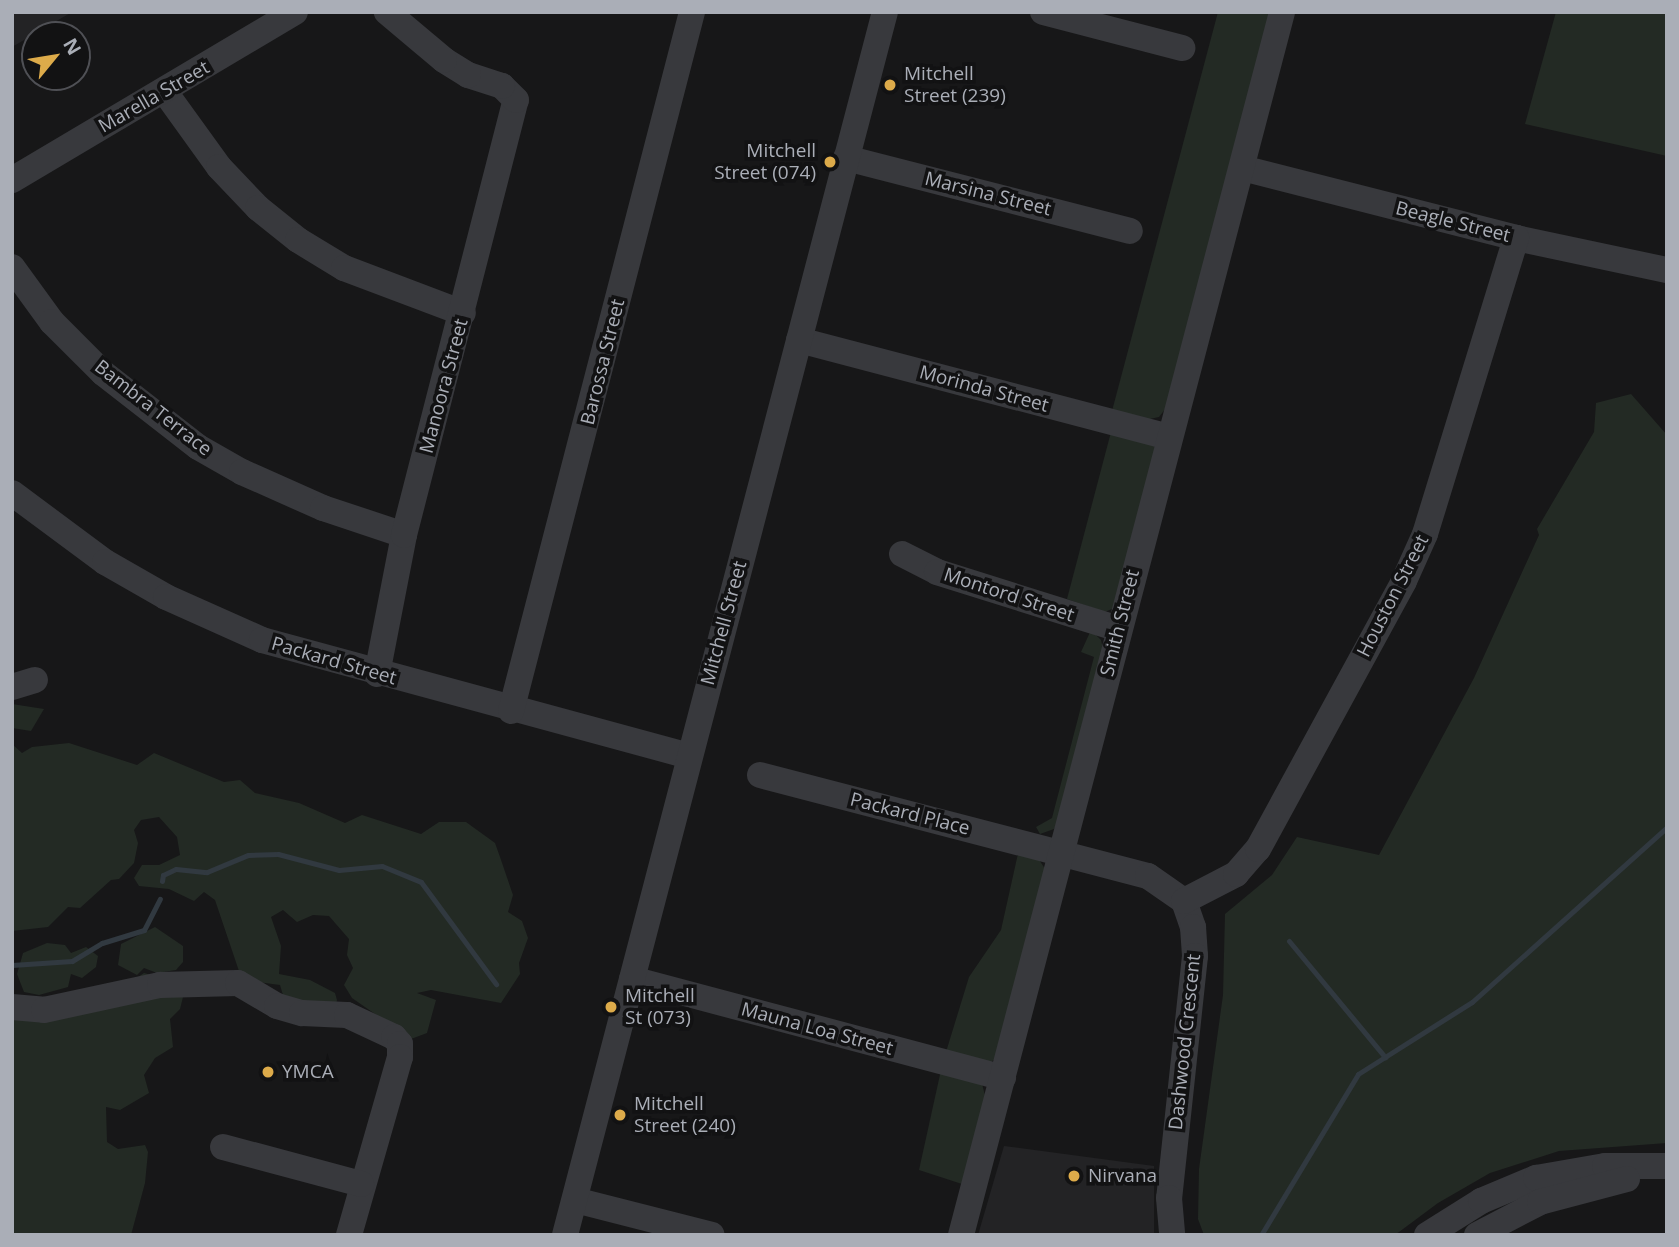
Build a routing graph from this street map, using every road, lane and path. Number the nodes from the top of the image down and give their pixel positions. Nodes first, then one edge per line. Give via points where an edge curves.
1 (295, 12) edge
2 (387, 12) edge
3 (692, 12) edge
4 (885, 12) edge
5 (1043, 12) edge
6 (1282, 12) edge
7 (1182, 48) dead end
8 (165, 92) junction
9 (846, 158) junction
10 (1242, 168) junction
11 (12, 180) edge
12 (1130, 231) dead end
13 (1516, 239) junction
14 (12, 267) edge
15 (1667, 270) edge
16 (463, 313) junction
17 (799, 340) junction
18 (1168, 437) junction
19 (12, 493) edge
20 (404, 535) junction
21 (902, 554) dead end
22 (1119, 629) junction
23 (377, 674) junction
24 (512, 710) junction
25 (689, 756) junction
26 (760, 775) dead end
27 (1061, 852) junction
28 (1184, 901) junction
29 (632, 979) junction
30 (12, 1007) edge
31 (1003, 1078) junction
32 (223, 1147) dead end
33 (1667, 1166) edge
34 (1667, 1174) edge
35 (361, 1184) junction
36 (575, 1200) junction
37 (349, 1235) edge
38 (565, 1235) edge
39 (712, 1235) edge
40 (961, 1235) edge
41 (1172, 1235) edge
42 (1427, 1235) edge
43 (1477, 1235) edge

1 - 8 street, Marella Street
2 - 16 street, Manoora Street via 444,60 468,75 502,86 516,100
3 - 24 street, Barossa Street
4 - 9 street, Mitchell Street
5 - 7 street
6 - 10 street, Smith Street
8 - 11 street, Marella Street
8 - 16 street via 219,167 258,208 298,240 344,268
9 - 12 street, Marsina Street
9 - 17 street, Mitchell Street
10 - 13 street, Beagle Street
10 - 18 street, Smith Street
13 - 15 street, Beagle Street
13 - 28 street, Houston Street via 1425,534 1404,581 1258,849 1236,874
14 - 20 street, Bambra Terrace via 52,321 103,373 198,447 324,508
16 - 20 street, Manoora Street
17 - 18 street, Morinda Street
17 - 25 street, Mitchell Street
18 - 22 street, Smith Street
19 - 23 street, Packard Street via 65,535 166,597 262,640
20 - 23 street, Manoora Street
21 - 22 street, Montord Street via 937,572
22 - 27 street, Smith Street
23 - 24 street, Packard Street
24 - 25 street, Packard Street
25 - 29 street, Mitchell Street
26 - 27 street, Packard Place
27 - 28 street via 1148,876
27 - 31 street, Smith Street
28 - 41 street, Dashwood Crescent via 1193,927 1195,956 1169,1198
29 - 31 street, Mauna Loa Street
29 - 36 street, Mitchell Street
30 - 35 street via 44,1010 160,985 237,983 277,1006 302,1013 347,1015 394,1037 400,1044 400,1057
31 - 40 street, Smith Street
32 - 35 street
33 - 42 street via 1605,1166 1536,1178 1481,1201
34 - 43 street via 1563,1193
35 - 37 street
36 - 38 street, Mitchell Street
36 - 39 street

